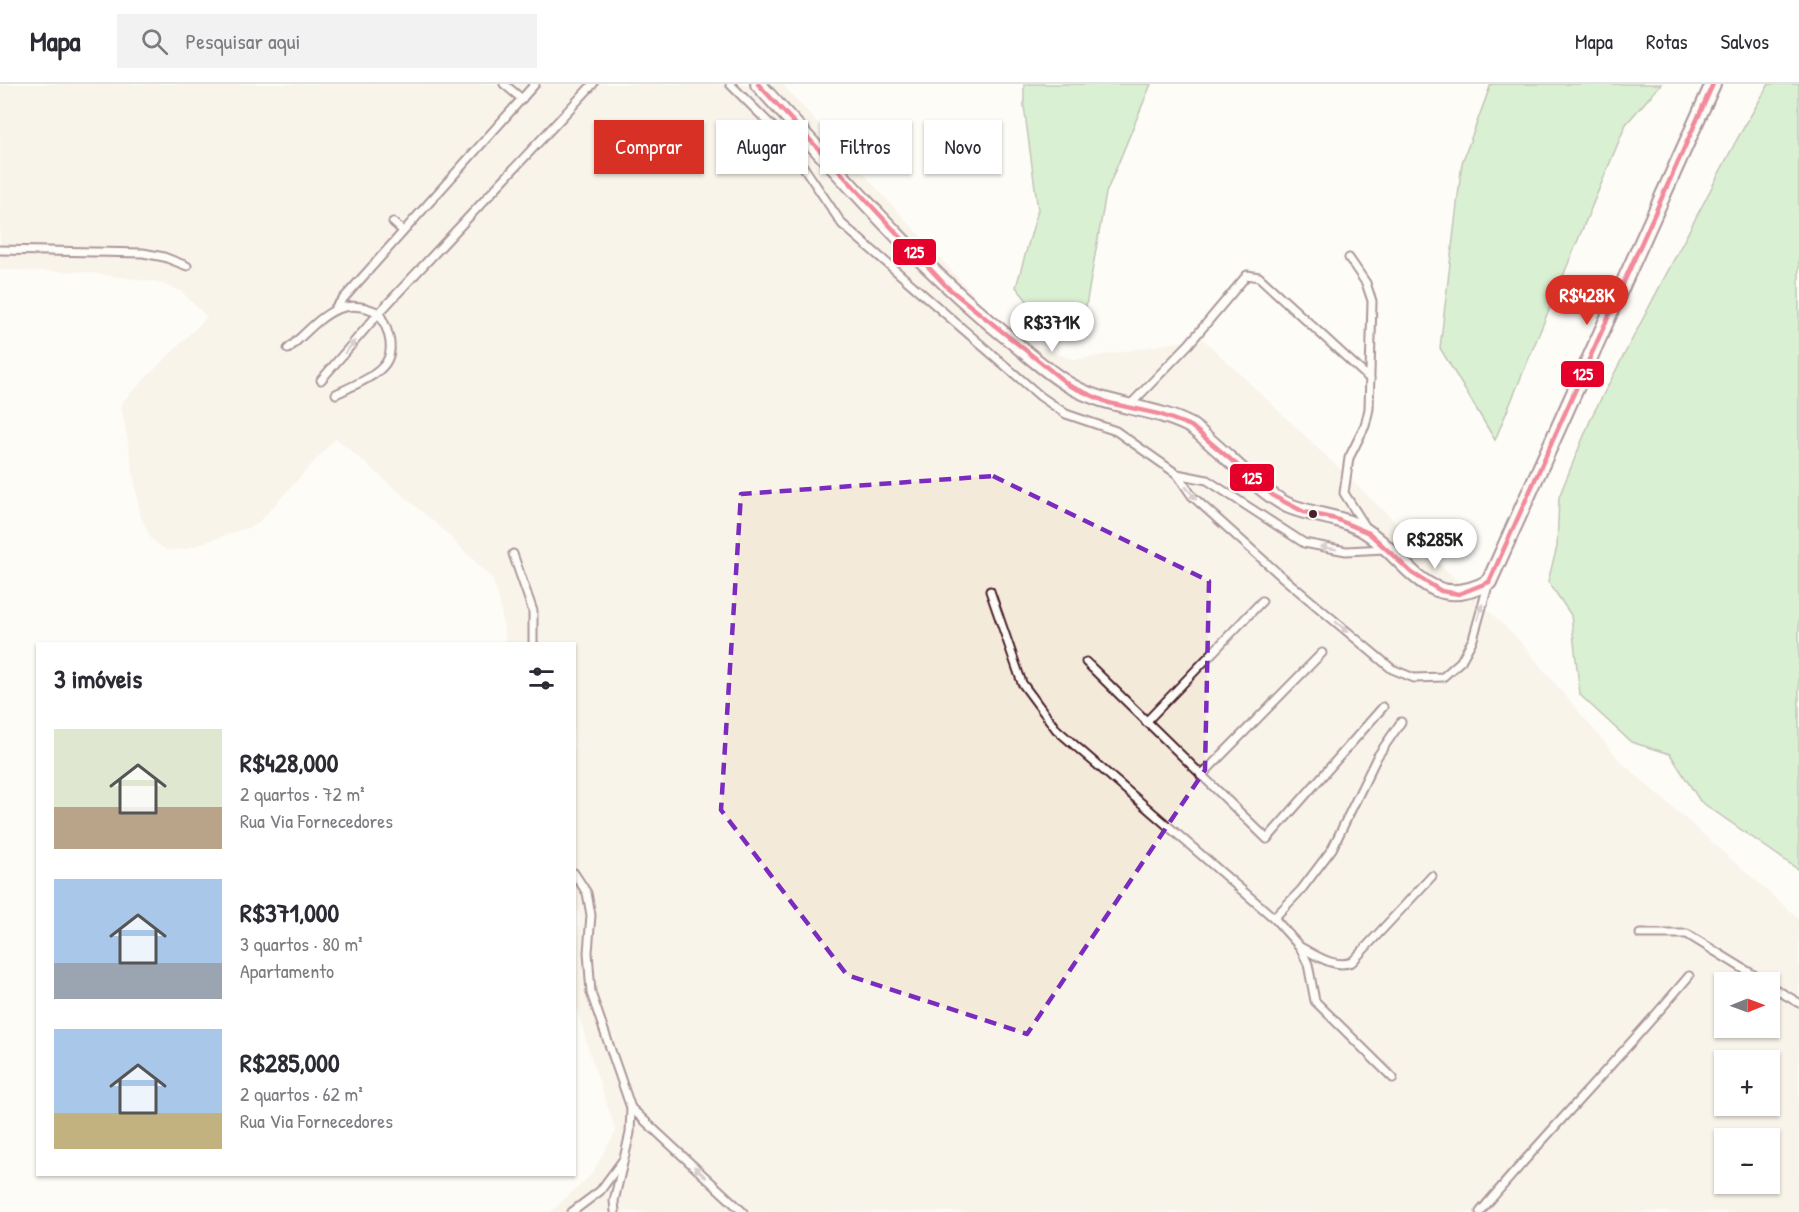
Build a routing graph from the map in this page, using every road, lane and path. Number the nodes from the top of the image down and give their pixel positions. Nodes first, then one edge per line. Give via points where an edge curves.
1 (504, 84) edge
2 (535, 84) edge
3 (593, 84) edge
4 (730, 84) edge
5 (758, 84) edge
6 (1713, 84) edge
7 (522, 99) junction
8 (393, 222) dead end
9 (403, 231) junction
10 (0, 250) edge
11 (1349, 258) dead end
12 (187, 266) dead end
13 (335, 308) junction
14 (379, 313) junction
15 (288, 349) dead end
16 (1370, 379) junction
17 (321, 380) dead end
18 (336, 394) dead end
19 (1128, 408) junction
20 (1177, 474) junction
21 (1370, 533) junction
22 (1386, 549) junction
23 (513, 554) dead end
24 (1490, 582) junction
25 (990, 591) dead end
26 (1262, 601) dead end
27 (533, 642) edge
28 (1322, 653) dead end
29 (1086, 662) dead end
30 (1383, 707) dead end
31 (1146, 722) junction
32 (1401, 722) dead end
33 (1201, 776) junction
34 (576, 876) edge
35 (1432, 876) dead end
36 (1274, 918) junction
37 (1640, 934) dead end
38 (1300, 947) junction
39 (1749, 972) edge
40 (1689, 976) dead end
41 (1780, 992) edge
42 (1799, 1004) edge
43 (1394, 1078) dead end
44 (631, 1108) junction
45 (626, 1156) junction
46 (572, 1212) edge
47 (615, 1212) edge
48 (742, 1212) edge
49 (1480, 1212) edge

1 - 7 lane
2 - 7 lane
3 - 14 lane
4 - 20 lane via 784,138 842,224 1040,396 1066,414 1116,431
5 - 19 street via 947,287 1070,386
6 - 24 street
7 - 9 lane
8 - 9 lane
9 - 13 lane
10 - 12 lane via 143,254
11 - 16 lane via 1366,283 1372,301
13 - 14 lane via 354,305
13 - 15 lane
17 -> 14 lane
14 - 18 lane via 389,331 392,348 384,367
16 - 19 lane via 1259,277 1247,275
16 - 21 lane via 1369,409 1349,458 1344,493
19 - 21 street via 1176,419 1206,437 1286,504
22 -> 20 lane via 1346,551 1304,543 1207,480
20 -> 24 lane via 1192,496 1281,576 1392,669 1414,678 1443,677 1461,661 1473,639
21 - 22 street
22 - 24 street via 1425,583 1441,591 1459,594
23 - 27 lane via 533,611
25 - 36 lane via 1022,683 1056,729
26 - 31 lane
28 - 33 lane
29 - 31 lane
30 - 33 lane via 1267,839
31 - 33 lane
32 - 36 lane via 1377,757 1332,849
34 - 44 lane via 587,893 591,915 591,993
35 - 38 lane via 1352,962 1333,963
36 - 38 lane
37 - 39 lane via 1687,934
38 - 43 lane via 1308,964 1315,1001
40 - 49 lane
41 - 42 lane
44 - 45 lane
48 -> 44 lane
45 - 46 lane via 600,1191
45 - 47 lane via 614,1201

